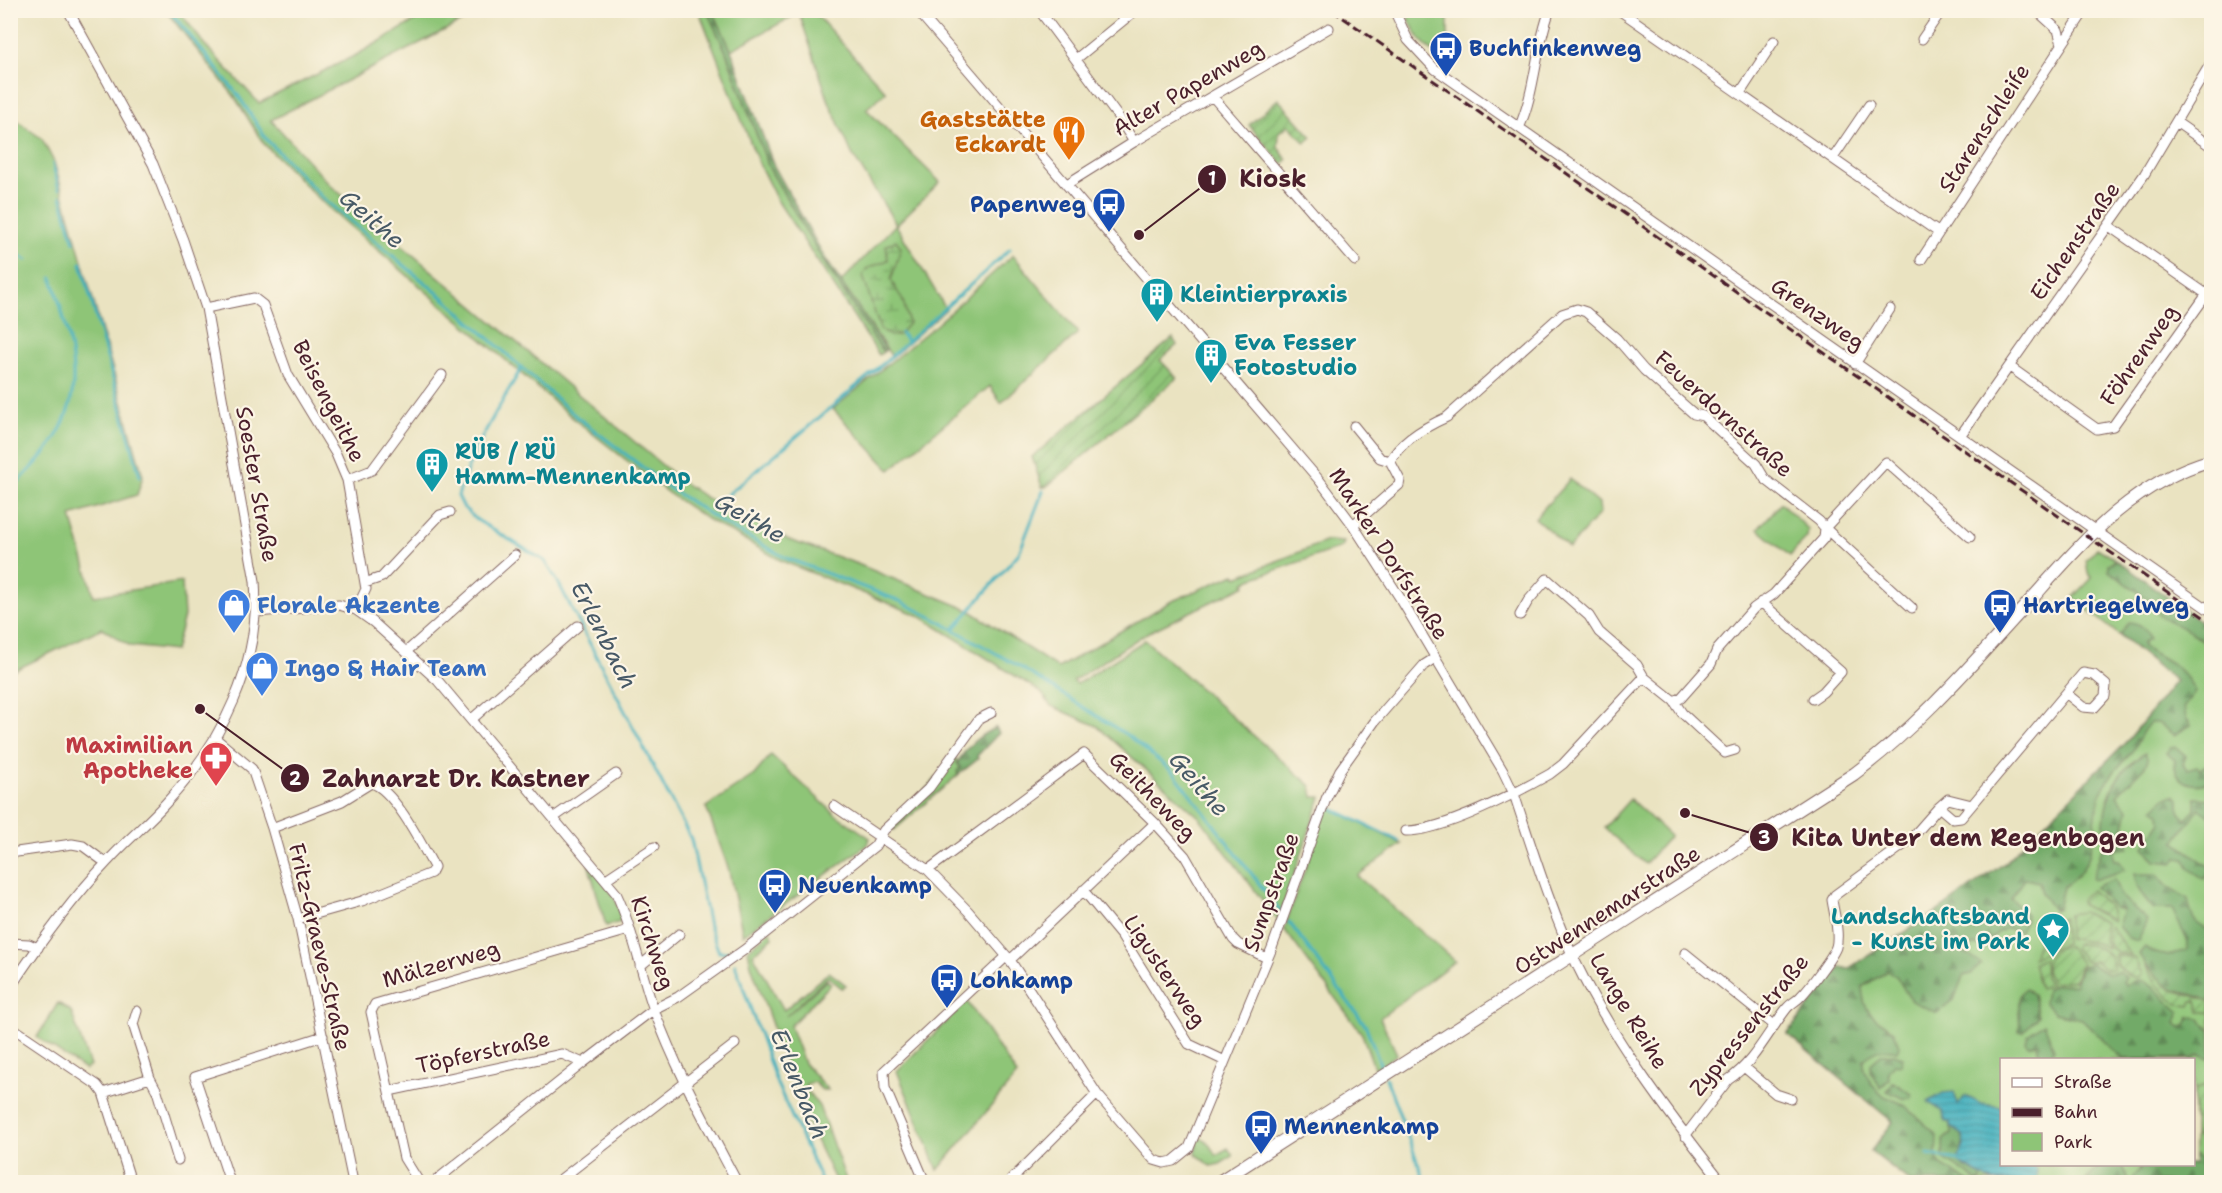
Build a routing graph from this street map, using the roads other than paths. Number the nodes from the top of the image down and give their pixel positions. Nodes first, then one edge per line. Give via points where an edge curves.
1 (68, 10) edge
2 (917, 10) edge
3 (1039, 10) edge
4 (1136, 10) edge
5 (1394, 10) edge
6 (1550, 10) edge
7 (1618, 10) edge
8 (1942, 10) edge
9 (2036, 10) edge
10 (2085, 10) edge
11 (1329, 28) dead end
12 (1922, 39) dead end
13 (1774, 41) dead end
14 (2062, 44) junction
15 (1076, 59) junction
16 (2211, 61) edge
17 (1740, 93) junction
18 (1213, 96) junction
19 (1869, 105) dead end
20 (2176, 122) junction
21 (1519, 128) junction
22 (1134, 142) junction
23 (2211, 147) edge
24 (1833, 158) junction
25 (1067, 184) junction
26 (2109, 226) junction
27 (1938, 232) junction
28 (1921, 260) dead end
29 (1355, 261) dead end
30 (2210, 293) edge
31 (206, 308) junction
32 (1890, 309) dead end
33 (1855, 364) junction
34 (2010, 367) junction
35 (442, 375) dead end
36 (1354, 426) dead end
37 (1960, 436) junction
38 (2211, 459) edge
39 (1390, 461) junction
40 (347, 480) junction
41 (450, 512) dead end
42 (1353, 525) junction
43 (1825, 528) junction
44 (2096, 529) junction
45 (1970, 537) dead end
46 (515, 555) dead end
47 (365, 584) junction
48 (1761, 602) junction
49 (1912, 608) dead end
50 (356, 610) junction
51 (257, 612) junction
52 (2211, 612) edge
53 (1520, 615) dead end
54 (578, 626) dead end
55 (406, 651) junction
56 (1435, 658) junction
57 (1644, 676) junction
58 (2067, 694) dead end
59 (1813, 699) dead end
60 (1674, 701) junction
61 (991, 713) dead end
62 (472, 719) junction
63 (215, 738) junction
64 (1735, 750) dead end
65 (616, 774) dead end
66 (1514, 794) junction
67 (1972, 805) junction
68 (834, 806) dead end
69 (1940, 807) junction
70 (553, 818) junction
71 (1155, 823) junction
72 (272, 828) junction
73 (1406, 831) dead end
74 (881, 838) junction
75 (654, 847) dead end
76 (10, 853) edge
77 (106, 863) junction
78 (928, 870) junction
79 (606, 879) junction
80 (1083, 890) junction
81 (298, 919) junction
82 (629, 930) junction
83 (679, 934) dead end
84 (10, 943) edge
85 (39, 948) junction
86 (1571, 951) junction
87 (1685, 953) dead end
88 (1009, 958) junction
89 (1268, 958) junction
90 (640, 966) junction
91 (10, 988) edge
92 (654, 1009) junction
93 (137, 1011) dead end
94 (1774, 1025) junction
95 (10, 1026) edge
96 (323, 1036) junction
97 (735, 1044) dead end
98 (1225, 1061) junction
99 (583, 1063) junction
100 (1744, 1067) junction
101 (150, 1078) junction
102 (684, 1081) junction
103 (389, 1091) junction
104 (103, 1093) junction
105 (1097, 1094) junction
106 (1791, 1099) dead end
107 (1685, 1136) junction
108 (178, 1160) dead end
109 (131, 1182) edge
110 (230, 1182) edge
111 (353, 1182) edge
112 (419, 1182) edge
113 (434, 1182) edge
114 (557, 1182) edge
115 (738, 1182) edge
116 (925, 1182) edge
117 (1010, 1182) edge
118 (1219, 1182) edge
119 (1722, 1182) edge

1 - 31 street, Soester Straße via 153,164
2 - 25 street, Marker Dorfstraße
3 - 15 street
4 - 15 street
5 - 21 street, Grenzweg via 1408,40 1435,69
6 - 21 street via 1530,103
7 - 17 street
8 - 12 street
9 - 14 street via 2058,30
10 - 14 street, Starenschleife
11 - 18 street, Alter Papenweg
13 - 17 street
14 - 27 street, Starenschleife
15 - 22 street
16 - 20 street, Eichenstraße
17 - 24 street
18 - 22 street, Alter Papenweg
18 - 29 street
19 - 24 street
20 - 23 street
20 - 26 street, Eichenstraße
21 - 33 street, Grenzweg
22 - 25 street, Alter Papenweg
24 - 27 street
25 - 42 street, Marker Dorfstraße
26 - 30 street
26 - 34 street, Eichenstraße
27 - 28 street, Starenschleife
30 - 34 street, Föhrenweg via 2113,426 2106,429 2097,429
31 - 40 street, Beisengeithe via 253,298 260,300 288,375 336,454
31 - 51 street, Soester Straße via 255,581
32 - 33 street
33 - 37 street, Grenzweg
34 - 37 street, Eichenstraße
35 - 40 street via 372,470
36 - 39 street via 1380,458
37 - 44 street, Grenzweg
38 - 44 street, Ostwennemarstraße via 2166,476
39 - 42 street via 1399,485
39 - 43 street, Feuerdornstraße via 1427,426 1447,417 1562,314 1577,309 1617,339 1644,370 1694,414 1703,416 1756,464 1765,479
40 - 47 street, Beisengeithe
41 - 47 street via 440,515 382,576
42 - 56 street, Marker Dorfstraße
43 - 45 street via 1886,462
43 - 48 street via 1824,538 1774,594
43 - 49 street
44 - 52 street, Grenzweg
44 - 86 street, Ostwennemarstraße via 1957,682 1878,756 1820,798
46 - 55 street
47 - 50 street, Beisengeithe
48 - 59 street via 1840,672
48 - 60 street via 1717,650 1711,664 1682,698
50 - 51 street via 339,605
50 - 55 street, Kirchweg
51 - 63 street, Soester Straße via 245,672
53 - 57 street via 1547,579 1589,616 1599,632
54 - 62 street
55 - 62 street, Kirchweg
56 - 66 street, Marker Dorfstraße
56 - 89 street, Sumpstraße via 1402,689 1340,770
57 - 60 street
57 - 66 street via 1563,764
58 - 67 street
60 - 64 street via 1725,753
61 - 74 street via 979,719 929,788 884,830
62 - 70 street, Kirchweg
63 - 72 street, Fritz-Graeve-Straße via 252,769
63 - 77 street, Soester Straße via 170,799
65 - 70 street
66 - 73 street via 1458,819 1422,831
66 - 86 street, Marker Dorfstraße
67 - 69 street via 1948,799
67 - 69 street via 1957,820
68 - 74 street
69 - 94 street, Zypressenstraße via 1910,840 1835,896 1832,900 1836,947 1806,990
70 - 79 street, Kirchweg
71 - 78 street, Geitheweg via 1084,754
71 - 80 street
71 - 89 street, Geitheweg via 1185,856 1233,939
72 - 81 street, Fritz-Graeve-Straße
72 - 81 street via 333,805 371,783 391,800 434,867 431,873 387,892
74 - 78 street
74 - 92 street via 744,950 678,997
75 - 79 street
76 - 77 street via 72,844 82,846
77 - 85 street, Soester Straße
78 - 88 street
79 - 82 street, Kirchweg via 624,910
80 - 88 street
80 - 98 street, Ligusterweg via 1122,937 1189,1044
81 - 96 street, Fritz-Graeve-Straße
82 - 90 street, Kirchweg
82 - 103 street, Mälzerweg via 375,1004 371,1012
83 - 90 street
84 - 85 street
85 - 91 street, Soester Straße
86 - 107 street, Lange Reihe via 1624,1047
86 - 118 street, Ostwennemarstraße
87 - 94 street
88 - 105 street
88 - 116 street via 884,1071 885,1088
89 - 98 street, Sumpstraße
90 - 92 street, Kirchweg
92 - 99 street
92 - 102 street, Kirchweg
93 - 101 street via 133,1024
94 - 100 street, Zypressenstraße
95 - 104 street
96 - 110 street via 195,1077
96 - 111 street, Fritz-Graeve-Straße
97 - 102 street
98 - 105 street, Sumpstraße via 1189,1148 1177,1160 1154,1160
99 - 103 street, Töpferstraße via 562,1054
99 - 113 street
100 - 106 street via 1776,1094
100 - 107 street, Zypressenstraße via 1728,1080
101 - 104 street
101 - 108 street
102 - 114 street
102 - 115 street, Kirchweg
103 - 112 street, Mälzerweg via 404,1158
104 - 109 street
105 - 117 street
107 - 119 street, Lange Reihe

